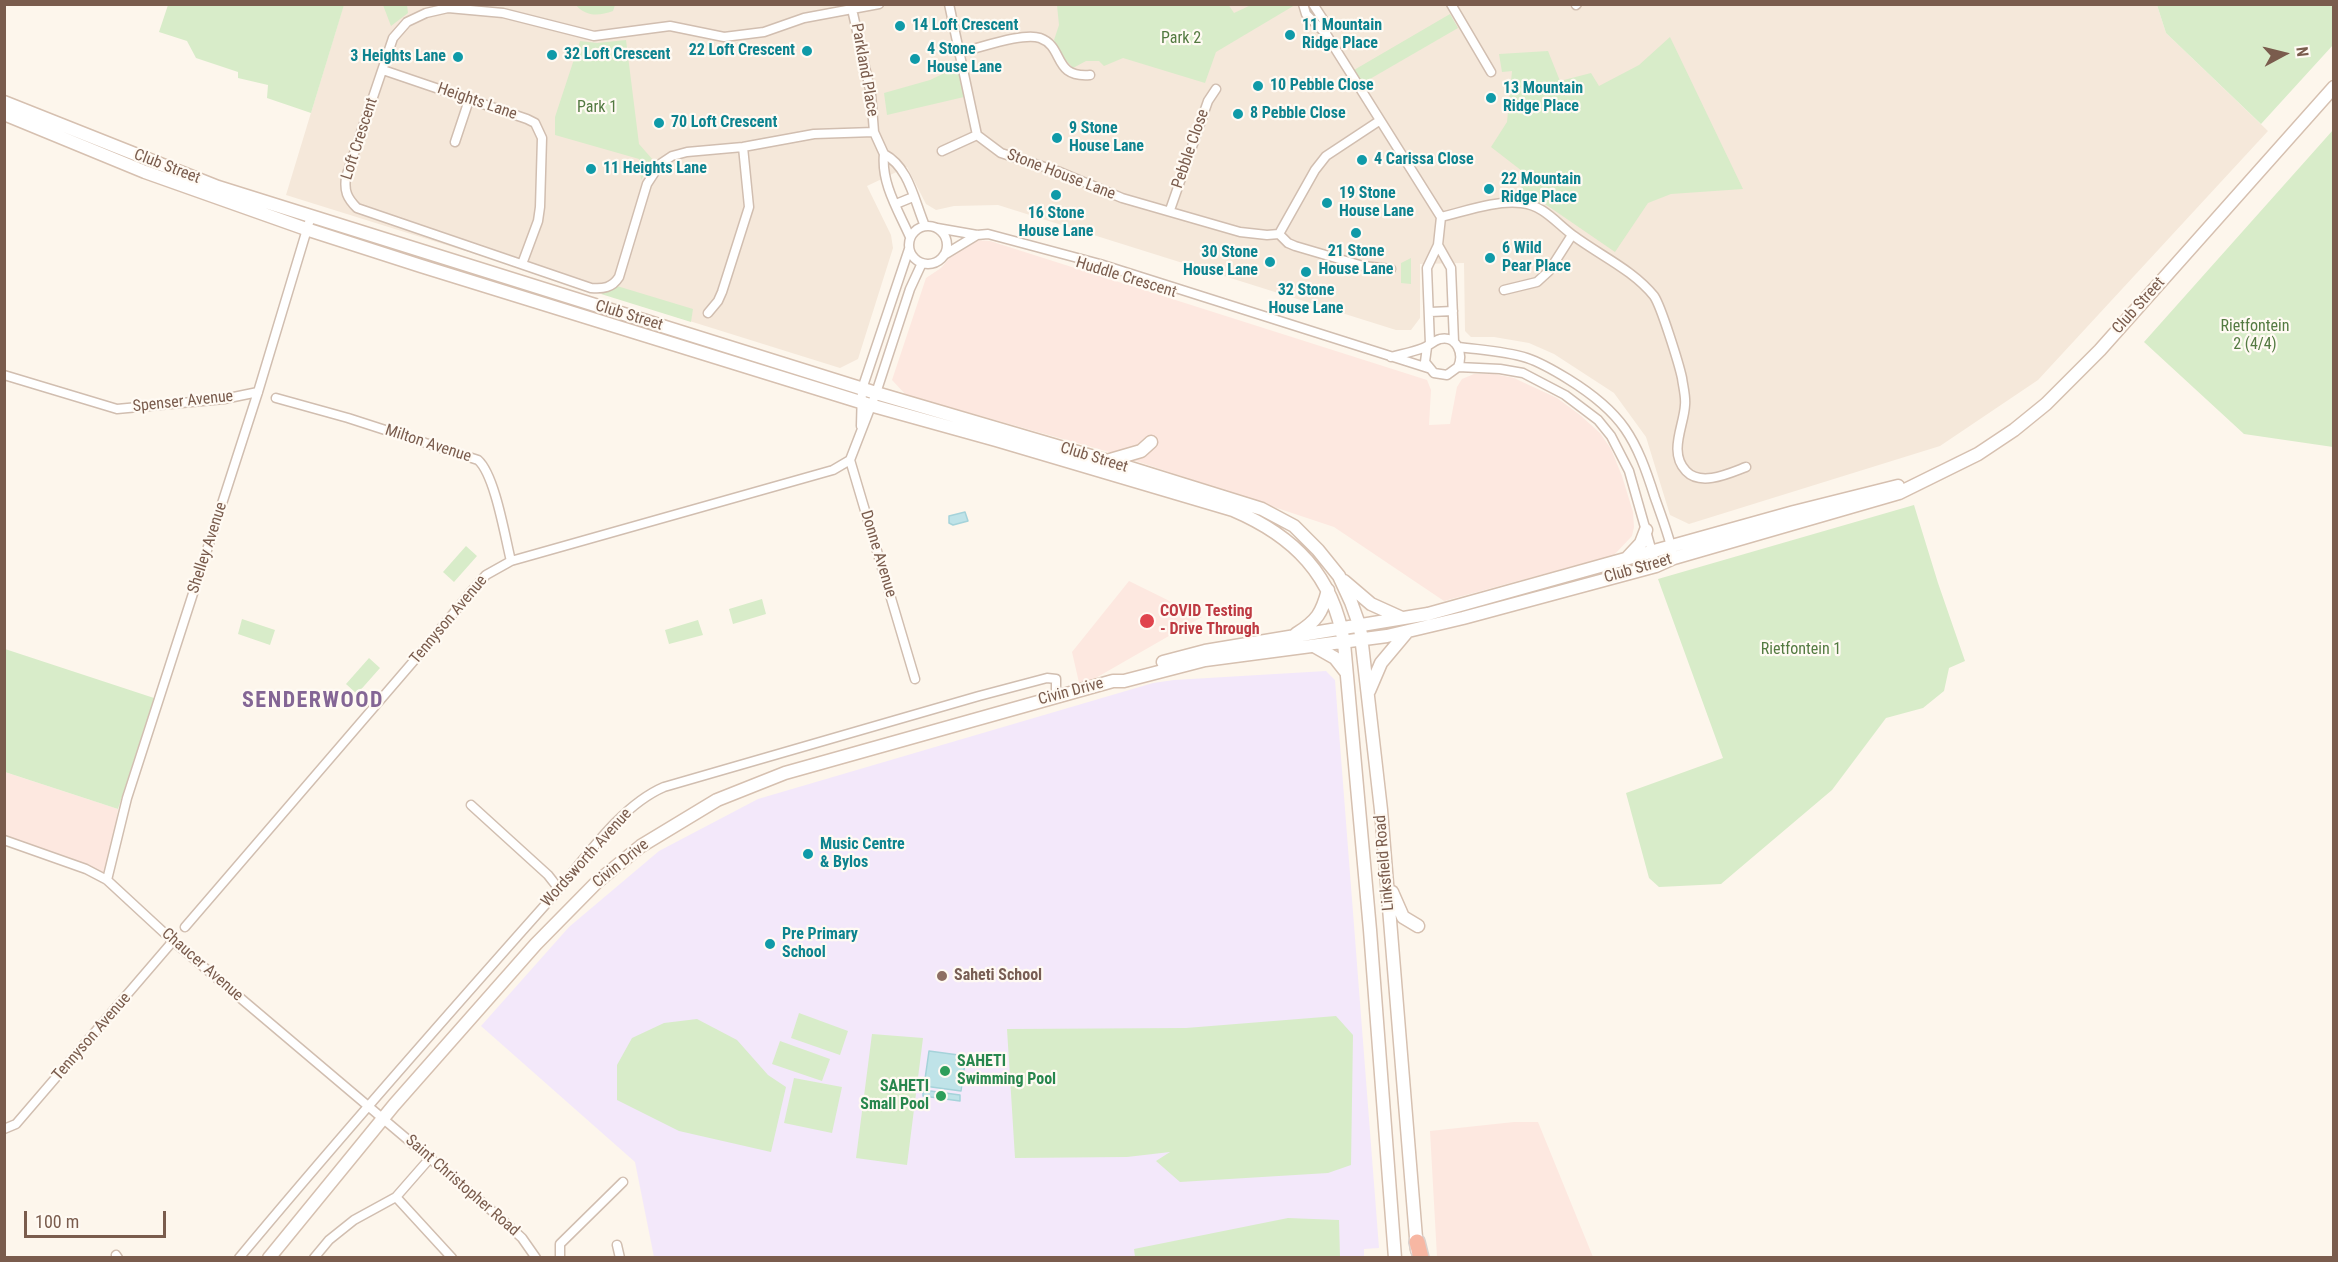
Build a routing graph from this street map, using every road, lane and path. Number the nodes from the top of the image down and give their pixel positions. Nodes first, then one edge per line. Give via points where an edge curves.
1 (879, 4) edge
2 (950, 4) edge
3 (1303, 4) edge
4 (1312, 4) edge
5 (1451, 4) edge
6 (852, 9) junction
7 (1326, 34) junction
8 (961, 52) junction
9 (383, 70) junction
10 (1491, 72) dead end
11 (1090, 75) dead end
12 (2334, 87) edge
13 (1216, 89) dead end
14 (469, 100) junction
15 (4, 102) edge
16 (4, 114) edge
17 (1379, 121) junction
18 (874, 132) junction
19 (977, 135) junction
20 (455, 142) dead end
21 (743, 147) junction
22 (942, 151) dead end
23 (884, 154) junction
24 (913, 197) junction
25 (896, 204) junction
26 (1170, 210) junction
27 (1441, 217) junction
28 (308, 222) junction
29 (925, 226) junction
30 (937, 228) junction
31 (1279, 234) junction
32 (977, 235) junction
33 (1572, 235) junction
34 (910, 237) junction
35 (1438, 245) junction
36 (909, 249) junction
37 (944, 255) junction
38 (922, 263) junction
39 (522, 264) junction
40 (1391, 269) dead end
41 (1504, 290) dead end
42 (1453, 311) junction
43 (1430, 312) junction
44 (708, 313) dead end
45 (1456, 345) junction
46 (1428, 346) junction
47 (1390, 357) junction
48 (1428, 368) junction
49 (1458, 368) junction
50 (4, 375) edge
51 (862, 389) junction
52 (258, 392) junction
53 (876, 393) junction
54 (276, 398) dead end
55 (865, 404) junction
56 (1151, 442) dead end
57 (850, 460) junction
58 (1108, 461) junction
59 (1746, 467) dead end
60 (1911, 486) junction
61 (1262, 509) joint
62 (1258, 522) joint
63 (1646, 530) junction
64 (1671, 546) junction
65 (1653, 552) junction
66 (1674, 558) junction
67 (511, 561) junction
68 (1624, 561) junction
69 (1656, 566) junction
70 (1339, 576) junction
71 (1328, 590) junction
72 (1405, 625) junction
73 (1360, 627) junction
74 (1342, 629) junction
75 (1290, 637) junction
76 (1361, 640) junction
77 (1344, 643) junction
78 (1314, 646) junction
79 (1348, 676) junction
80 (915, 679) dead end
81 (1113, 681) junction
82 (1369, 692) junction
83 (1056, 696) junction
84 (471, 805) dead end
85 (4, 840) edge
86 (1387, 879) junction
87 (107, 880) junction
88 (559, 889) junction
89 (1418, 926) dead end
90 (185, 927) dead end
91 (173, 942) junction
92 (367, 1106) junction
93 (384, 1117) junction
94 (6, 1129) edge
95 (431, 1157) junction
96 (623, 1182) dead end
97 (396, 1197) junction
98 (617, 1245) dead end
99 (1419, 1252) edge
100 (319, 1256) edge
101 (239, 1257) edge
102 (269, 1257) edge
103 (452, 1257) edge
104 (536, 1257) edge
105 (560, 1257) edge
106 (620, 1257) edge
107 (1395, 1257) edge

1 - 6 street, Loft Crescent
2 - 8 street
3 - 7 street via 1306,14
4 - 7 street via 1326,24
5 - 10 street
6 - 9 street, Loft Crescent via 804,18 764,32 724,37 670,26 594,36 503,13 448,8 407,22 393,38
6 - 18 street, Parkland Place via 871,94
7 - 17 street
8 - 11 street via 1022,38 1039,38 1048,43 1068,72
8 - 19 street
9 - 14 street, Heights Lane
9 - 39 street, Loft Crescent via 346,177 348,200 357,208
12 - 60 main road, Club Street via 2100,350 2046,404 1978,454
13 - 26 street, Pebble Close via 1208,101
14 - 20 street
14 - 39 street, Heights Lane via 535,123 542,138 538,221
15 - 28 main road, Club Street
16 - 28 main road, Club Street via 145,172
17 - 27 street
17 - 31 street via 1326,156
18 - 21 street, Loft Crescent via 814,134
18 - 23 street
19 - 22 street
19 - 26 street, Stone House Lane via 1001,153 1122,198
21 - 39 street, Loft Crescent via 687,152 660,164 647,184 619,277 609,287 591,288
21 - 44 street via 749,207 722,292
23 - 24 street via 903,170
23 - 25 street via 882,168
24 - 25 street
24 - 29 street
25 - 34 street
26 - 31 street, Stone House Lane via 1240,232
27 - 33 street via 1522,202 1548,214
27 - 35 street
28 - 51 main road, Club Street
28 - 52 street, Shelley Avenue
28 - 55 main road, Club Street
29 - 30 street
29 - 34 street
30 - 32 street, Huddle Crescent
30 - 37 street via 946,237
31 - 40 street via 1296,246 1363,266
32 - 37 street
32 - 47 street, Huddle Crescent via 1024,243 1037,252 1209,304 1230,306
33 - 41 street via 1537,282
33 - 59 street via 1625,269 1655,297 1682,378 1685,405 1677,444 1687,472 1702,478 1719,477
34 - 36 street
35 - 42 street via 1451,268
35 - 43 street via 1427,268
36 - 38 street
36 - 51 street
37 - 38 street via 934,263
38 - 53 street
42 - 43 street
42 - 45 street
43 - 46 street
45 - 46 street via 1437,339
45 - 49 street via 1461,361
45 - 64 street via 1528,358 1604,404 1635,442
46 - 47 street
46 - 48 street
47 - 48 street, Huddle Crescent
48 - 49 street via 1447,375
49 - 63 street via 1523,373 1565,395 1598,420 1629,471
50 - 52 street, Spenser Avenue via 117,409
51 - 53 main road, Club Street
51 - 55 street
52 - 87 street, Shelley Avenue via 127,798
53 - 55 street
53 - 58 main road, Club Street
54 - 67 street, Milton Avenue via 478,460 488,475
55 - 57 street
55 - 62 main road, Club Street via 1233,510
56 - 58 main road via 1141,451
57 - 67 street, Tennyson Avenue via 833,470
57 - 80 street, Donne Avenue
58 - 61 main road, Club Street
60 - 64 main road, Club Street via 1859,495
60 - 66 main road, Club Street via 1899,493
61 - 70 main road, Linksfield Road via 1308,537
62 - 71 main road, Linksfield Road via 1302,554
63 - 65 street
63 - 68 main road via 1634,553
64 - 65 main road, Club Street
64 - 66 street
65 - 68 main road, Club Street
65 - 69 street
66 - 69 main road, Club Street
67 - 90 street, Tennyson Avenue via 495,568 478,583
68 - 72 main road, Club Street
69 - 72 main road, Club Street
70 - 72 main road via 1371,604
70 - 73 main road, Linksfield Road
71 - 74 main road, Linksfield Road
71 - 75 main road via 1319,615
72 - 73 main road, Club Street
72 - 76 main road, Club Street
72 - 82 main road via 1381,663
73 - 74 main road, Civin Drive
73 - 76 main road, Linksfield Road
74 - 75 main road, Civin Drive
74 - 77 main road, Linksfield Road
75 - 81 main road, Civin Drive via 1191,654 1121,674
76 - 77 main road, Civin Drive
76 - 82 main road, Linksfield Road
77 - 78 main road, Civin Drive
77 - 79 main road, Linksfield Road
78 - 79 main road via 1335,658
78 - 81 main road, Civin Drive via 1205,660
79 - 107 main road, Linksfield Road
81 - 83 main road, Civin Drive
82 - 86 main road, Linksfield Road
83 - 88 street, Wordsworth Avenue via 1056,679 1047,678 664,787 644,797 618,820
83 - 93 main road, Civin Drive via 785,773 717,800 675,824 597,882 536,944
84 - 88 street
85 - 87 street, Chaucer Avenue
86 - 89 main road via 1403,917
86 - 99 main road, Linksfield Road
87 - 91 street, Chaucer Avenue
88 - 92 street, Wordsworth Avenue
91 - 92 street, Chaucer Avenue
91 - 94 street, Tennyson Avenue via 16,1124
92 - 93 street, Chaucer Avenue
92 - 101 street, Wordsworth Avenue
93 - 95 street, Saint Christopher Road
93 - 102 main road, Civin Drive
95 - 97 street
95 - 104 street, Saint Christopher Road via 516,1232
96 - 105 street via 560,1244
97 - 100 street via 354,1220 329,1240
97 - 103 street
98 - 106 street

